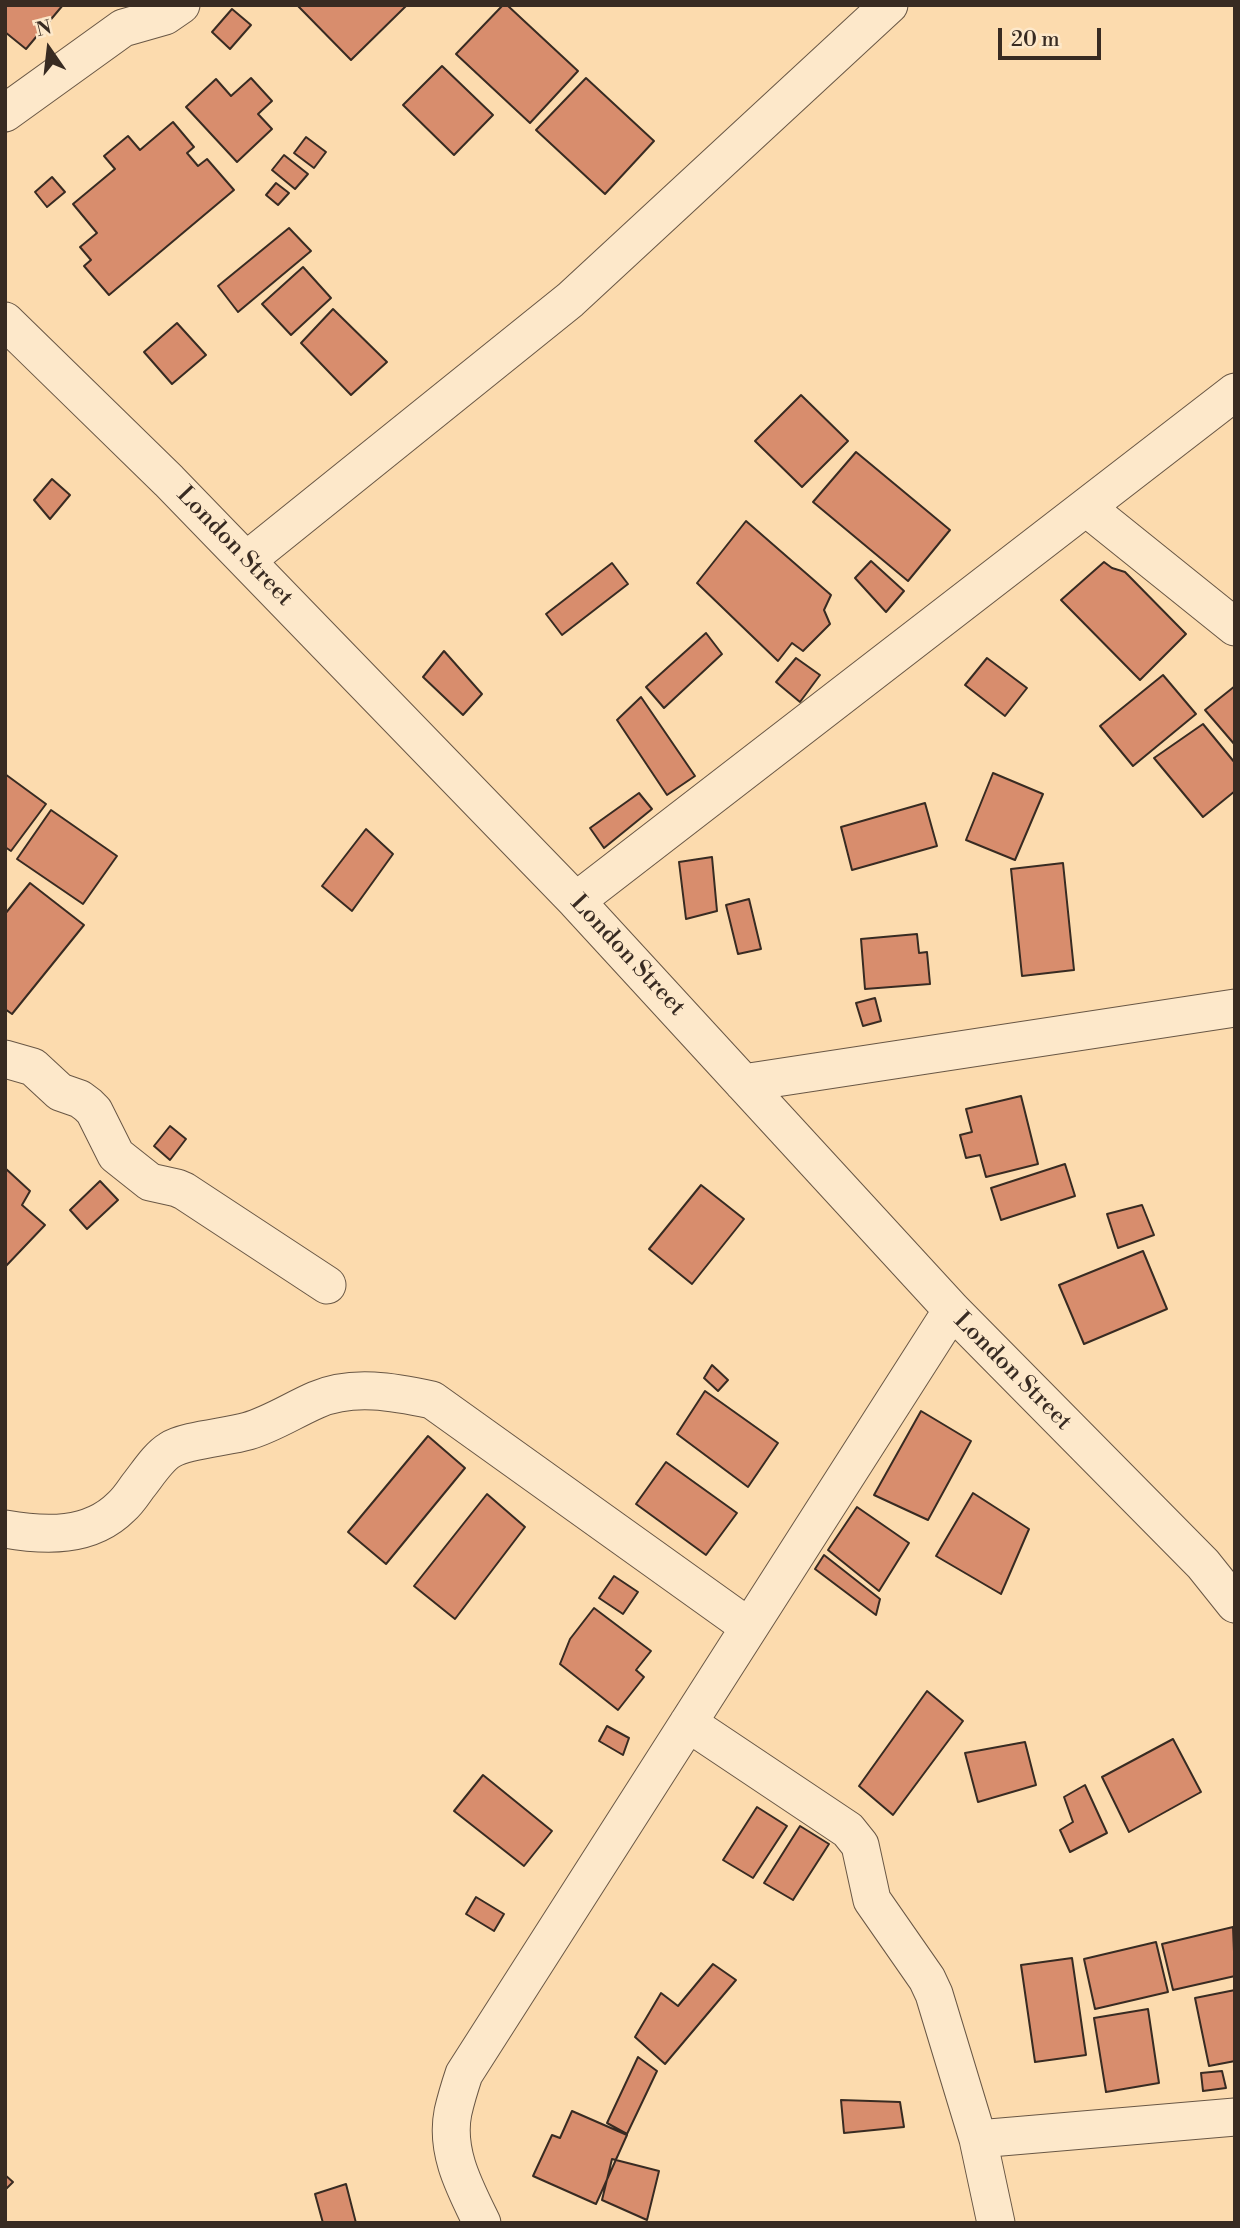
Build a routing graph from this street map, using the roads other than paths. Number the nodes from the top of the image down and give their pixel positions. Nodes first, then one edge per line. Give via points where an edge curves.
1 (181, 5) edge
2 (889, 5) edge
3 (5, 113) edge
4 (5, 321) edge
5 (1235, 392) edge
6 (1087, 508) junction
7 (247, 560) junction
8 (1235, 627) edge
9 (576, 901) junction
10 (1235, 1009) edge
11 (5, 1059) edge
12 (743, 1083) junction
13 (327, 1285) dead end
14 (952, 1310) junction
15 (5, 1529) edge
16 (1235, 1604) edge
17 (749, 1627) junction
18 (688, 1723) junction
19 (1235, 2117) edge
20 (978, 2139) junction
21 (482, 2223) edge
22 (996, 2223) edge

1 - 3 street via 165,16 123,27
2 - 7 street via 570,300
4 - 7 street, London Street
5 - 6 street
6 - 8 street
6 - 9 street
7 - 9 street, London Street
9 - 12 street, London Street
10 - 12 street
11 - 13 street via 33,1067 60,1092 88,1105 116,1155 150,1182 184,1191
12 - 14 street, London Street
14 - 16 street, London Street via 1203,1564
14 - 17 street
15 - 17 street via 37,1534 80,1531 121,1508 170,1450 247,1432 318,1398 347,1392 405,1394 432,1400
17 - 18 street
18 - 20 street via 848,1830 860,1845 872,1900 934,1994
18 - 21 street via 464,2074 453,2113 453,2153
19 - 20 street
20 - 22 street

